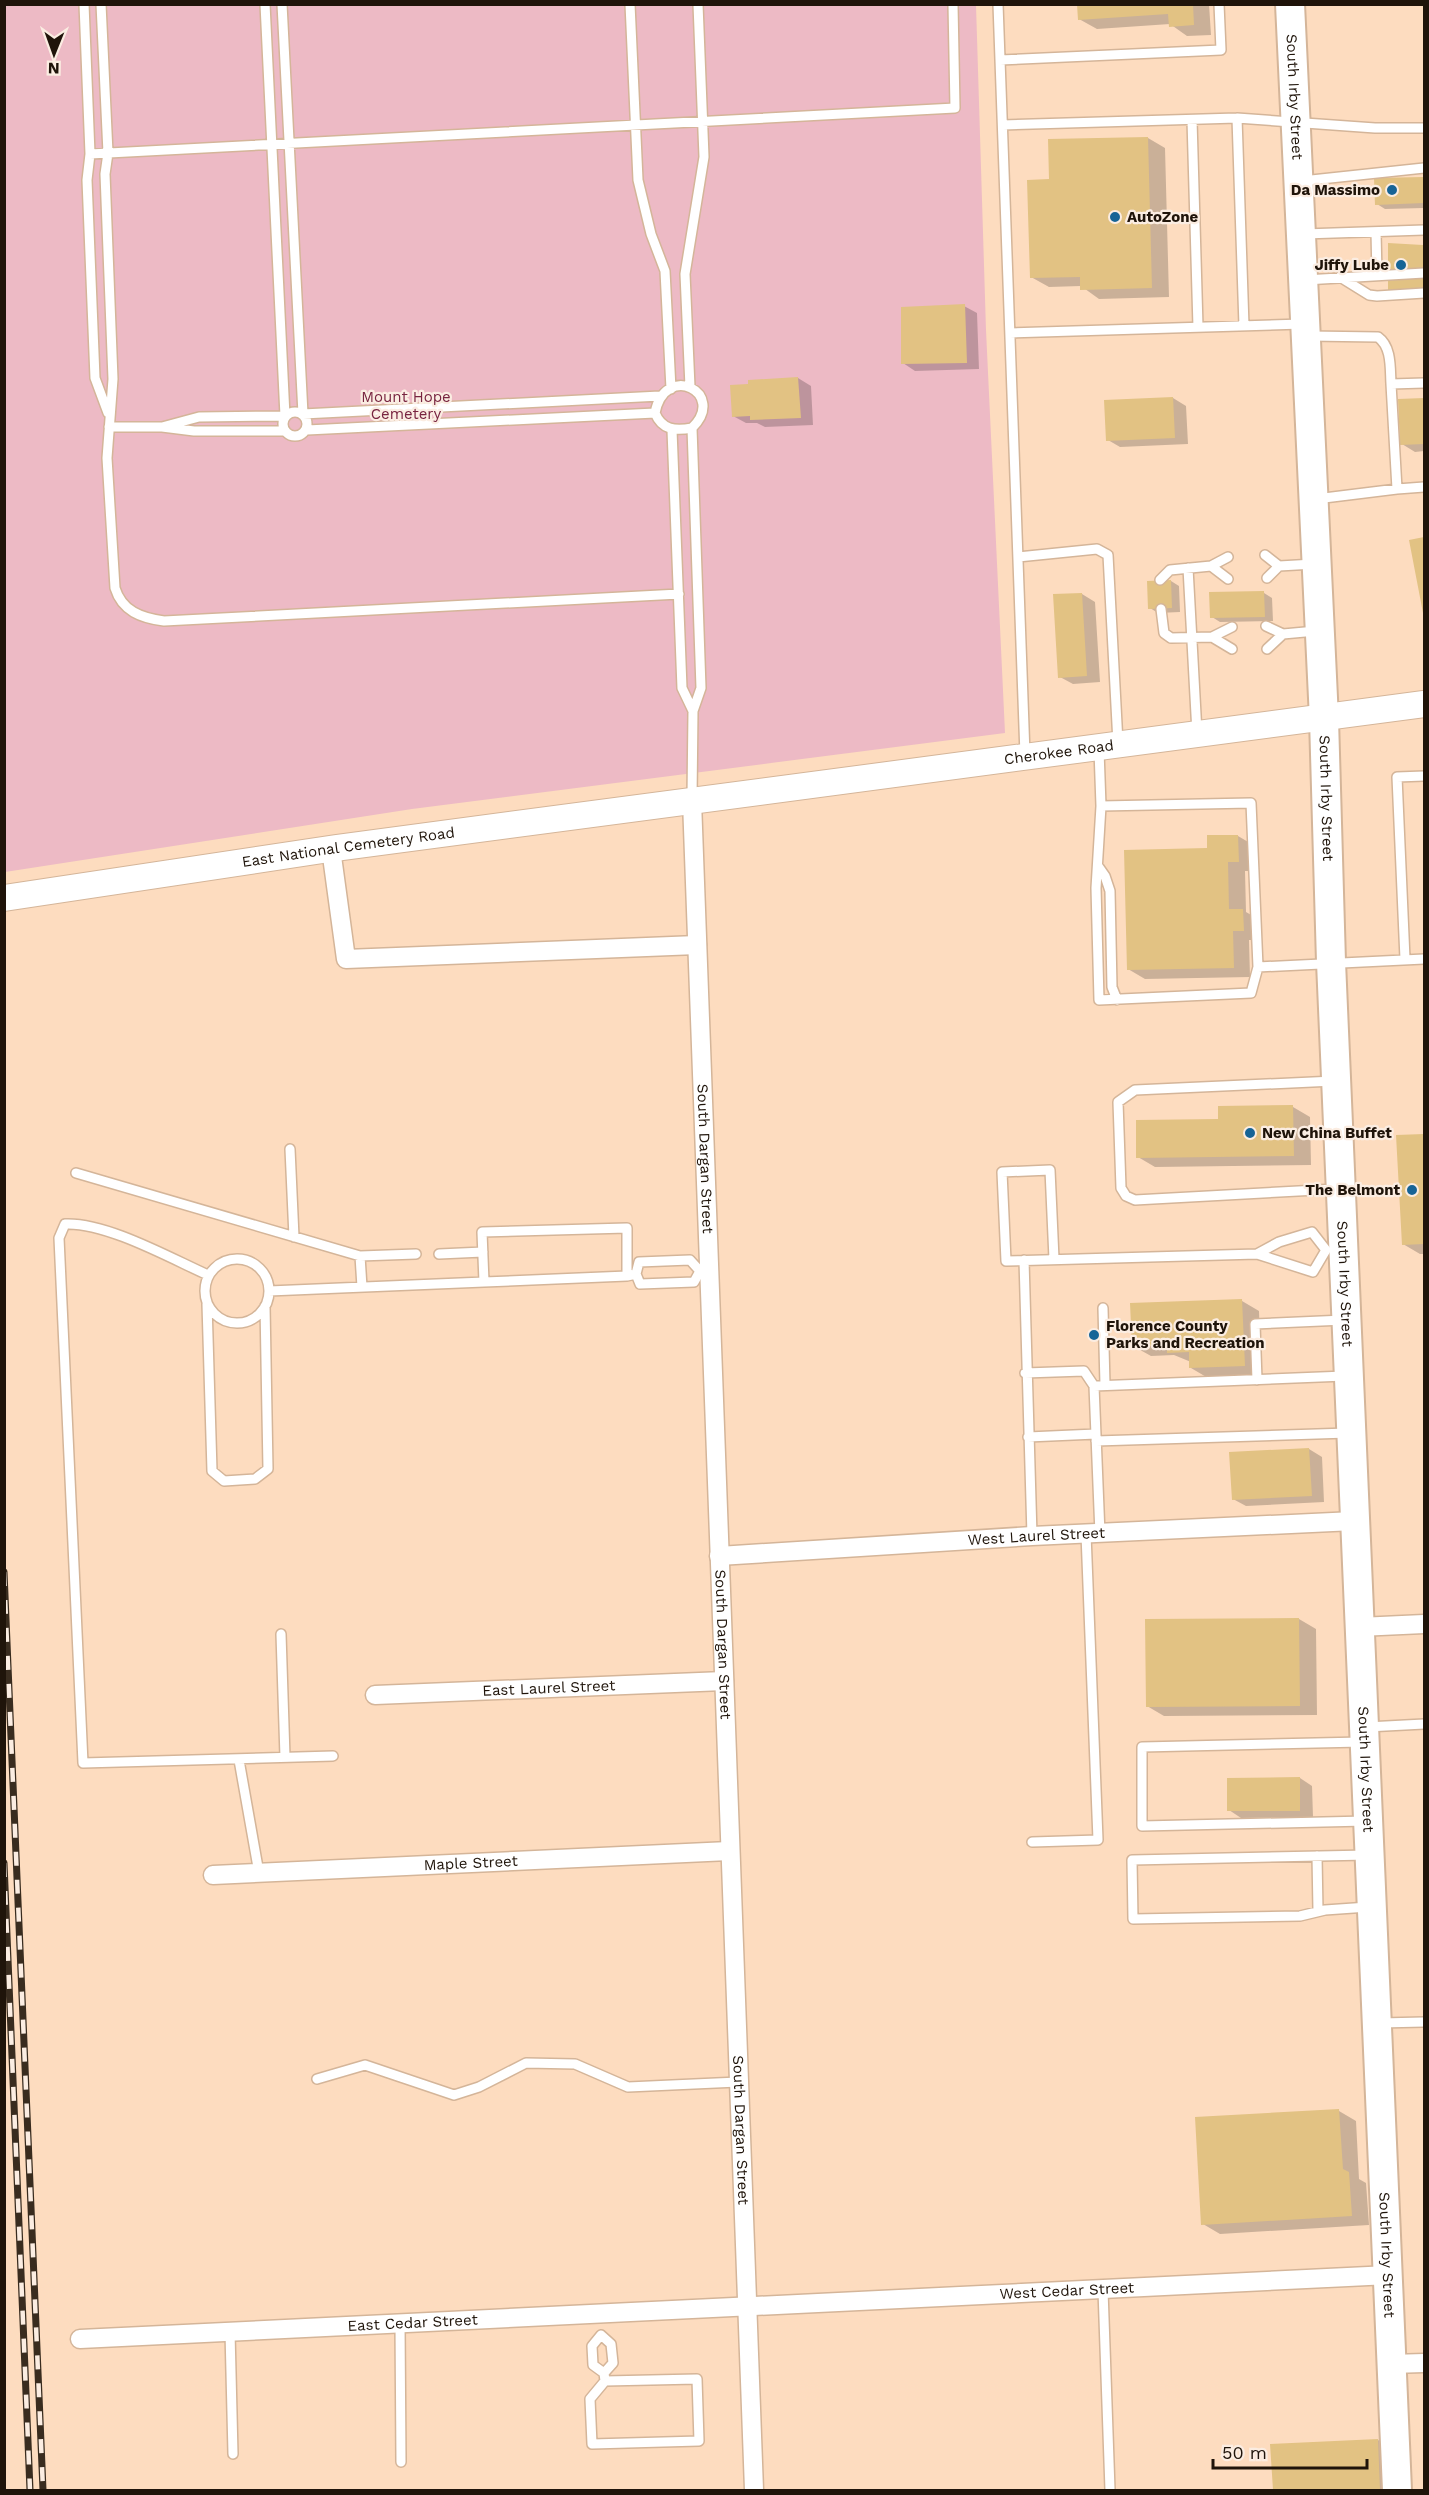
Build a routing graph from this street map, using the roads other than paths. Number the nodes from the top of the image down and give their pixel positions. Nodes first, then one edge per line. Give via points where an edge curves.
1 (84, 4) edge
2 (101, 4) edge
3 (265, 4) edge
4 (282, 4) edge
5 (630, 4) edge
6 (698, 4) edge
7 (953, 4) edge
8 (998, 4) edge
9 (1219, 4) edge
10 (1290, 4) edge
11 (1000, 60) junction
12 (1237, 118) junction
13 (1192, 120) junction
14 (705, 122) junction
15 (1294, 122) junction
16 (1003, 125) junction
17 (636, 126) junction
18 (1425, 128) edge
19 (289, 144) junction
20 (272, 145) junction
21 (108, 153) junction
22 (90, 154) junction
23 (1425, 168) edge
24 (1298, 181) junction
25 (1425, 230) edge
26 (1376, 232) junction
27 (1301, 235) junction
28 (1425, 273) edge
29 (1377, 275) junction
30 (1340, 277) junction
31 (1303, 280) junction
32 (1425, 293) edge
33 (1244, 326) junction
34 (1198, 327) junction
35 (1305, 330) junction
36 (1010, 333) junction
37 (1425, 383) edge
38 (1391, 384) junction
39 (690, 387) junction
40 (670, 388) junction
41 (660, 396) junction
42 (654, 413) junction
43 (303, 414) junction
44 (285, 416) junction
45 (109, 422) junction
46 (162, 427) junction
47 (692, 428) junction
48 (306, 430) junction
49 (672, 430) junction
50 (285, 431) junction
51 (1425, 487) edge
52 (1397, 489) junction
53 (1313, 500) junction
54 (1265, 555) dead end
55 (1018, 557) junction
56 (1228, 557) dead end
57 (1316, 564) junction
58 (1211, 566) junction
59 (1279, 566) junction
60 (1188, 568) junction
61 (1267, 578) dead end
62 (1228, 579) dead end
63 (1161, 580) dead end
64 (679, 594) junction
65 (1161, 609) dead end
66 (1266, 626) dead end
67 (1232, 627) dead end
68 (1319, 631) junction
69 (1283, 634) junction
70 (1193, 638) junction
71 (1212, 638) junction
72 (1232, 649) dead end
73 (1267, 649) dead end
74 (1425, 704) edge
75 (693, 711) junction
76 (1324, 719) junction
77 (1197, 735) junction
78 (1108, 746) junction
79 (1025, 759) junction
80 (1425, 776) edge
81 (692, 801) junction
82 (1101, 806) junction
83 (331, 849) junction
84 (1098, 866) junction
85 (4, 898) edge
86 (697, 945) junction
87 (1406, 959) junction
88 (1425, 959) edge
89 (1331, 962) junction
90 (1258, 967) junction
91 (1117, 1000) junction
92 (1336, 1081) junction
93 (290, 1149) dead end
94 (76, 1173) dead end
95 (1341, 1188) junction
96 (294, 1236) junction
97 (1334, 1250) junction
98 (483, 1252) junction
99 (416, 1254) dead end
100 (439, 1254) dead end
101 (1257, 1254) junction
102 (360, 1256) junction
103 (1054, 1259) junction
104 (1024, 1260) junction
105 (704, 1271) junction
106 (208, 1275) junction
107 (631, 1275) junction
108 (484, 1282) junction
109 (362, 1287) junction
110 (269, 1291) junction
111 (207, 1304) junction
112 (265, 1306) junction
113 (1103, 1308) dead end
114 (1346, 1320) junction
115 (1025, 1373) junction
116 (1348, 1376) junction
117 (1257, 1380) junction
118 (1094, 1386) junction
119 (1105, 1386) junction
120 (1351, 1433) junction
121 (1028, 1437) junction
122 (1096, 1438) junction
123 (1354, 1521) junction
124 (1093, 1534) junction
125 (1032, 1536) junction
126 (719, 1556) junction
127 (1425, 1624) edge
128 (1359, 1627) junction
129 (281, 1634) dead end
130 (724, 1681) junction
131 (375, 1695) dead end
132 (1425, 1724) edge
133 (1365, 1735) junction
134 (333, 1756) dead end
135 (285, 1757) junction
136 (239, 1760) junction
137 (1369, 1821) junction
138 (1032, 1842) dead end
139 (729, 1851) junction
140 (1370, 1855) junction
141 (1317, 1857) junction
142 (259, 1873) junction
143 (213, 1875) dead end
144 (1372, 1907) junction
145 (1318, 1911) junction
146 (1425, 2022) edge
147 (1378, 2023) junction
148 (317, 2079) dead end
149 (738, 2082) junction
150 (1389, 2275) junction
151 (1102, 2290) junction
152 (746, 2306) junction
153 (599, 2314) junction
154 (400, 2324) junction
155 (230, 2332) junction
156 (601, 2335) junction
157 (80, 2339) dead end
158 (1425, 2363) edge
159 (1392, 2364) junction
160 (605, 2377) junction
161 (233, 2454) dead end
162 (401, 2462) dead end
163 (754, 2490) edge
164 (1110, 2490) edge
165 (1397, 2490) edge

1 - 22 lane
2 - 21 lane
3 - 20 lane
4 - 19 lane
5 - 17 lane
6 - 14 lane
7 - 14 lane via 955,108
8 - 11 lane
9 - 11 lane via 1221,50
10 - 15 main road, South Irby Street
11 - 16 lane
12 - 13 lane
12 - 15 lane
12 - 33 lane
13 - 16 lane
13 - 34 lane
14 - 17 lane
14 - 39 lane via 700,192 685,274
15 - 18 lane
15 - 24 main road, South Irby Street
16 - 36 lane
17 - 19 lane
17 - 40 lane via 641,197 665,271
19 - 20 lane
19 - 43 lane
20 - 21 lane
20 - 44 lane
21 - 22 lane
21 - 45 lane via 105,174 113,380
22 - 45 lane via 87,180 95,378
23 - 24 lane
24 - 27 main road, South Irby Street
25 - 26 lane
26 - 27 lane
26 - 29 lane
27 - 31 main road, South Irby Street
28 - 29 lane
29 - 30 lane
30 - 31 lane
30 - 32 lane via 1377,297
31 - 35 main road, South Irby Street
33 - 34 lane
33 - 35 lane
34 - 36 lane
35 - 38 lane via 1378,337 1388,351
35 - 53 main road, South Irby Street
36 - 55 lane
37 - 38 lane
38 - 52 lane
39 - 40 lane
39 - 47 lane via 700,394 703,410
40 - 41 lane
41 - 42 lane
41 - 43 lane
42 - 48 lane
42 - 49 lane via 664,427
43 - 44 lane via 294,411
43 - 48 lane via 308,420
44 - 46 lane via 199,417
44 - 50 lane
45 - 46 lane
45 - 64 lane via 107,458 115,588 122,604 148,619
46 - 50 lane
47 - 49 lane
47 - 75 lane via 701,688
48 - 50 lane via 292,435
49 - 64 lane
51 - 52 lane
52 - 53 lane
53 - 57 main road, South Irby Street
54 - 59 lane
55 - 78 lane via 1097,549 1108,555
55 - 79 lane
56 - 58 lane
57 - 59 lane
57 - 68 main road, South Irby Street
58 - 60 lane
58 - 62 lane
59 - 61 lane
60 - 63 lane via 1170,570
60 - 70 lane
64 - 75 lane via 682,688
65 - 70 lane via 1164,633 1171,638
66 - 69 lane
67 - 71 lane
68 - 69 lane
68 - 76 main road, South Irby Street
69 - 73 lane
70 - 71 lane
70 - 77 lane
71 - 72 lane
74 - 76 street, Cherokee Road
75 - 81 lane
76 - 77 street, Cherokee Road
76 - 89 main road, South Irby Street
77 - 78 street, Cherokee Road
78 - 79 street, Cherokee Road
78 - 82 lane
79 - 81 street, Cherokee Road
80 - 87 lane via 1397,777
81 - 83 street, East National Cemetery Road
81 - 86 street, South Dargan Street
82 - 84 lane
82 - 90 lane via 1251,803
83 - 85 street, East National Cemetery Road
83 - 86 street via 346,959
84 - 91 lane via 1110,891 1112,987
84 - 91 lane via 1099,1000
86 - 105 street, South Dargan Street
87 - 88 lane
87 - 89 lane
89 - 90 lane
89 - 92 main road, South Irby Street
90 - 91 lane via 1251,993
92 - 95 main road, South Irby Street
92 - 95 lane via 1135,1090 1126,1094 1118,1102 1121,1188 1126,1196 1136,1200
93 - 96 lane
94 - 96 lane
95 - 97 main road, South Irby Street
96 - 102 lane
97 - 101 lane via 1312,1232
97 - 101 lane via 1313,1272
97 - 114 main road, South Irby Street
98 - 100 lane
98 - 107 lane via 482,1232 627,1228
98 - 108 lane
99 - 102 lane
101 - 103 lane
102 - 109 lane
103 - 104 lane
103 - 104 lane via 1050,1170 1002,1172 1006,1261
104 - 115 lane
105 - 107 lane via 694,1282 640,1284
105 - 107 lane via 690,1260 639,1262
105 - 126 street, South Dargan Street
106 - 110 lane via 224,1261 245,1260 262,1271
106 - 111 lane via 204,1294
106 - 136 lane via 133,1241 80,1223 65,1224 59,1238 82,1763
107 - 108 lane
108 - 109 lane
109 - 110 lane
110 - 112 lane
111 - 112 lane via 221,1319 241,1323 259,1314
111 - 112 lane via 212,1471 224,1481 255,1479 268,1469
113 - 119 lane
114 - 116 main road, South Irby Street
114 - 117 lane via 1255,1324
115 - 118 lane via 1084,1371
115 - 121 lane
116 - 117 lane
116 - 120 main road, South Irby Street
117 - 119 lane
118 - 119 lane
118 - 122 lane
120 - 122 lane
120 - 123 main road, South Irby Street
121 - 122 lane
121 - 125 lane
122 - 124 lane
123 - 124 street, West Laurel Street
123 - 128 main road, South Irby Street
124 - 125 street, West Laurel Street
124 - 138 lane via 1098,1840
125 - 126 street, West Laurel Street
126 - 130 street, South Dargan Street
127 - 128 street
128 - 133 main road, South Irby Street
129 - 135 lane
130 - 131 street, East Laurel Street
130 - 139 street, South Dargan Street
132 - 133 lane
133 - 137 main road, South Irby Street
133 - 137 lane via 1142,1747 1142,1826
134 - 135 lane
135 - 136 lane
136 - 142 lane
137 - 140 main road, South Irby Street
139 - 142 street, Maple Street
139 - 149 street, South Dargan Street
140 - 141 lane
140 - 144 main road, South Irby Street
141 - 145 lane
141 - 145 lane via 1132,1860 1133,1919 1300,1916
142 - 143 street, Maple Street
144 - 145 lane
144 - 147 main road, South Irby Street
146 - 147 lane
147 - 150 main road, South Irby Street
148 - 149 lane via 365,2065 454,2095 479,2088 526,2063 575,2064 628,2087
149 - 152 street, South Dargan Street
150 - 151 street, West Cedar Street
150 - 159 main road, South Irby Street
151 - 152 street, West Cedar Street
151 - 164 lane
152 - 153 street, East Cedar Street
152 - 163 street, South Dargan Street
153 - 154 street, East Cedar Street
153 - 156 lane
154 - 155 street, East Cedar Street
154 - 162 lane
155 - 157 street, East Cedar Street
155 - 161 lane
156 - 160 lane via 611,2344 613,2363
156 - 160 lane via 592,2346 593,2365
158 - 159 street
159 - 165 main road, South Irby Street
160 - 160 lane via 590,2399 592,2444 699,2441 697,2379

